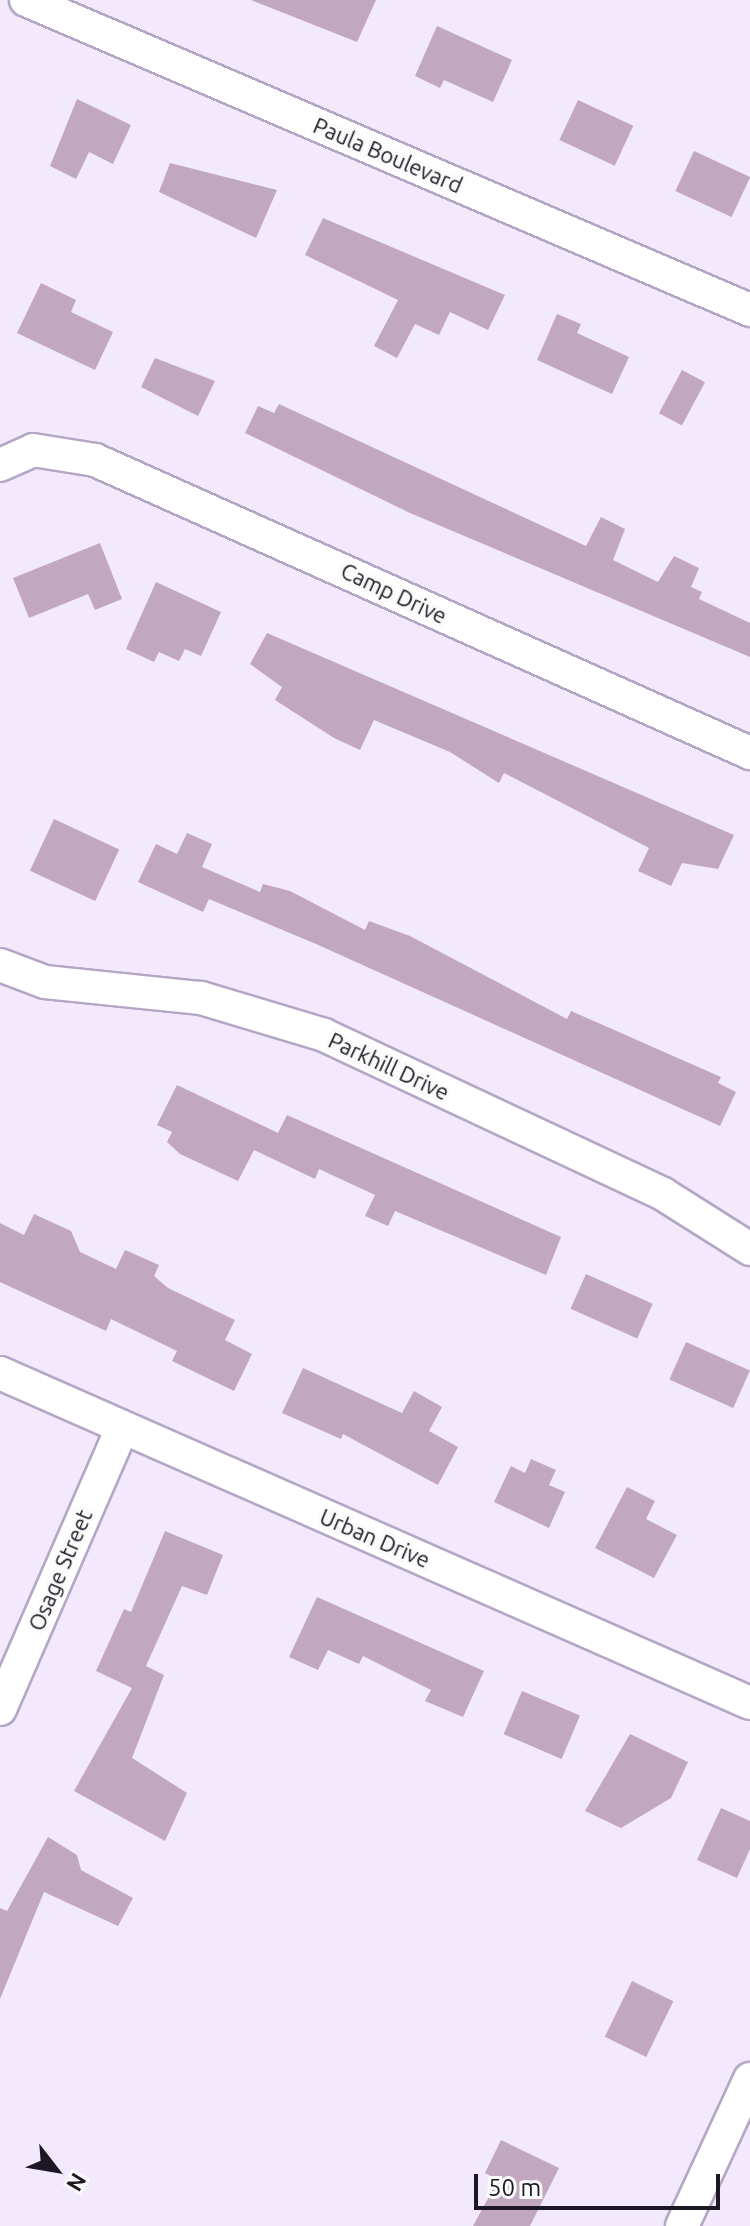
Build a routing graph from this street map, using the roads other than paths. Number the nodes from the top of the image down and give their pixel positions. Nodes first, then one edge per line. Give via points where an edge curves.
1 (26, 0) edge
2 (750, 310) edge
3 (0, 465) edge
4 (750, 753) edge
5 (0, 965) edge
6 (750, 1249) edge
7 (0, 1373) edge
8 (121, 1431) junction
9 (750, 1703) edge
10 (0, 1709) edge
11 (750, 2079) edge
12 (682, 2226) edge

1 - 2 street, Paula Boulevard
3 - 4 street, Camp Drive via 33,450 95,460
5 - 6 street, Parkhill Drive via 45,982 201,998 324,1035 663,1194
7 - 8 street, Urban Drive
8 - 9 street, Urban Drive
8 - 10 street, Osage Street
11 - 12 street

